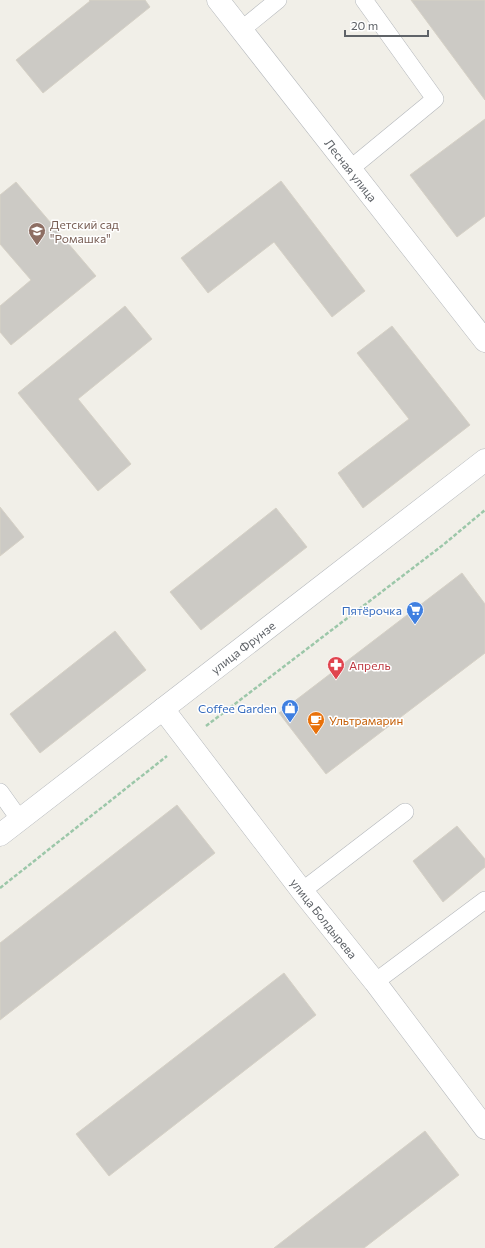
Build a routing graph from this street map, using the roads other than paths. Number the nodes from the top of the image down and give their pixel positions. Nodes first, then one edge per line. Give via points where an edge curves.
1 (218, 0) edge
2 (278, 0) edge
3 (364, 0) edge
4 (241, 30) junction
5 (350, 169) junction
6 (485, 340) edge
7 (485, 460) edge
8 (163, 708) junction
9 (0, 792) edge
10 (404, 812) dead end
11 (20, 820) junction
12 (0, 835) edge
13 (302, 891) junction
14 (485, 900) edge
15 (375, 982) junction
16 (485, 1128) edge

1 - 4 street, Лесная улица
2 - 4 lane
3 - 5 lane via 435,99
4 - 5 street, Лесная улица
5 - 6 street, Лесная улица
7 - 8 street, улица Фрунзе
8 - 11 street, улица Фрунзе
8 - 13 street, улица Болдырева
9 - 11 lane
10 - 13 lane
11 - 12 street, улица Фрунзе
13 - 15 street, улица Болдырева
14 - 15 lane
15 - 16 street, улица Болдырева

